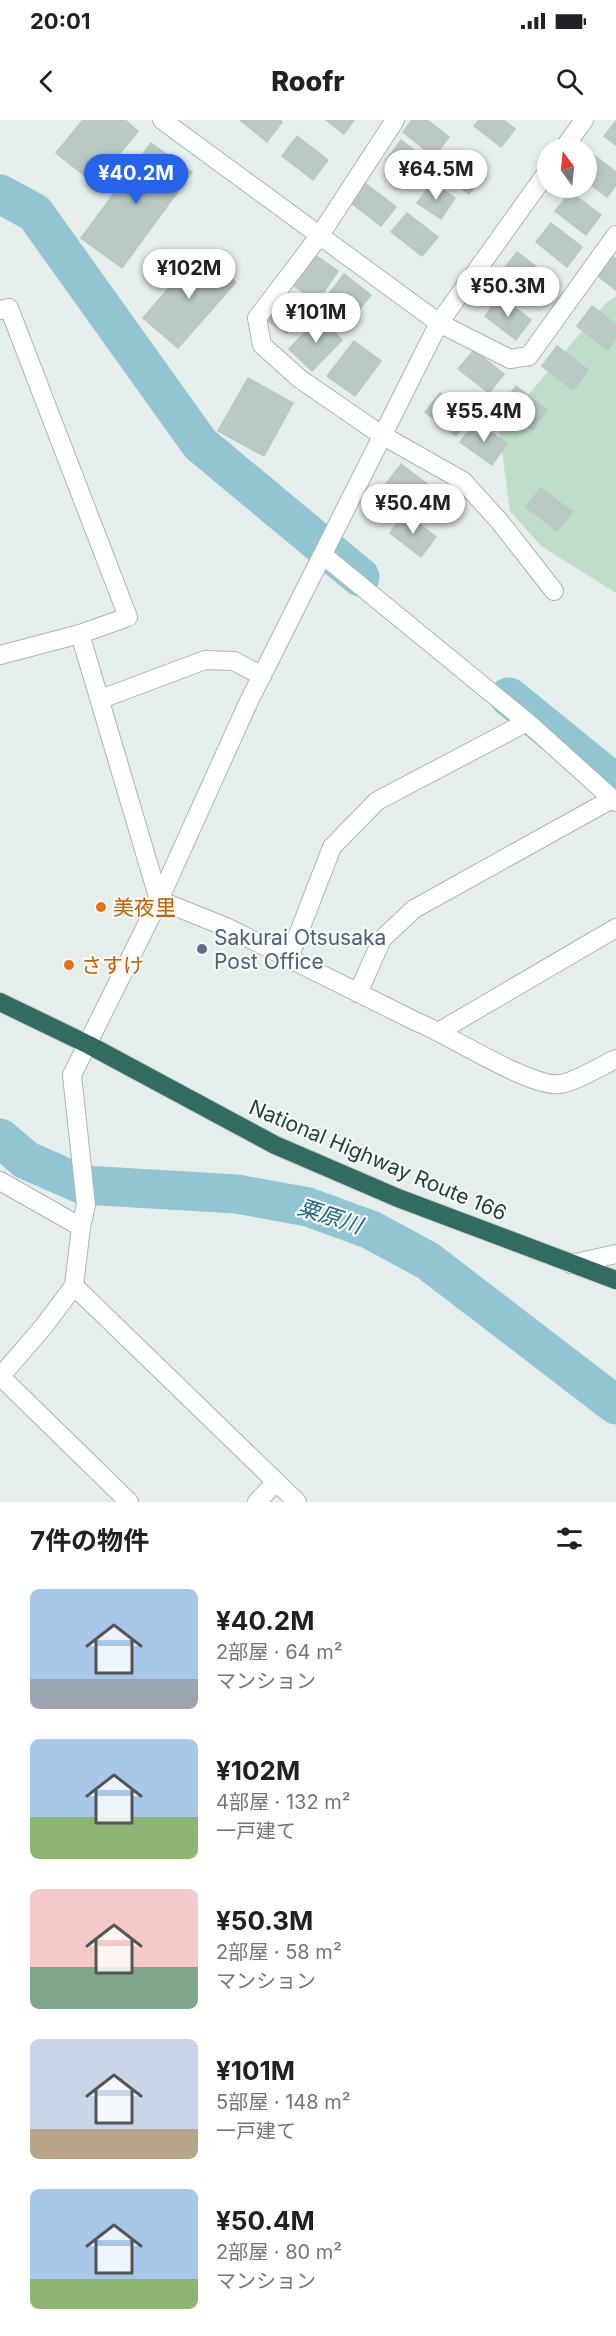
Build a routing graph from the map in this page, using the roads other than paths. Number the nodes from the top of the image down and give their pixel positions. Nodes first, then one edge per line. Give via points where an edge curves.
1 (162, 120) edge
2 (395, 120) edge
3 (584, 120) edge
4 (571, 138) edge
5 (537, 186) edge
6 (320, 235) junction
7 (616, 235) edge
8 (0, 310) edge
9 (438, 323) junction
10 (380, 434) junction
11 (323, 555) junction
12 (554, 591) dead end
13 (80, 634) junction
14 (0, 655) edge
15 (262, 676) junction
16 (101, 699) junction
17 (528, 722) junction
18 (614, 801) edge
19 (159, 900) junction
20 (616, 928) edge
21 (289, 958) junction
22 (358, 993) junction
23 (0, 1002) edge
24 (440, 1031) junction
25 (88, 1045) junction
26 (616, 1059) edge
27 (0, 1181) edge
28 (81, 1227) junction
29 (616, 1254) edge
30 (571, 1264) junction
31 (616, 1280) edge
32 (74, 1286) junction
33 (0, 1376) edge
34 (276, 1482) junction
35 (129, 1502) edge
36 (257, 1502) edge
37 (297, 1502) edge

1 - 6 street
2 - 6 street
3 - 4 street
5 - 9 street
6 - 9 street
6 - 10 street via 257,318 262,345 300,379
7 - 9 street via 529,356 510,359
8 - 13 street via 9,308 128,617
9 - 10 street
10 - 11 street
10 - 12 street via 463,481
11 - 15 street
11 - 17 street
13 - 14 street
13 - 16 street
15 - 16 street via 234,661 205,660
15 - 19 street
16 - 19 street
17 - 18 street
17 - 21 street via 377,801 332,847
18 - 22 street via 414,909 382,939
19 - 21 street
19 - 25 street
20 - 24 street
21 - 22 street
22 - 24 street
23 - 25 highway, National Highway Route 166
24 - 26 street via 532,1080 561,1084
25 - 28 street via 72,1075 86,1205
25 - 30 highway, National Highway Route 166 via 275,1145 398,1198
27 - 28 street
28 - 32 street
29 - 30 street
30 - 31 highway, National Highway Route 166
32 - 33 street
32 - 34 street
33 - 35 street
34 - 36 street
34 - 37 street

